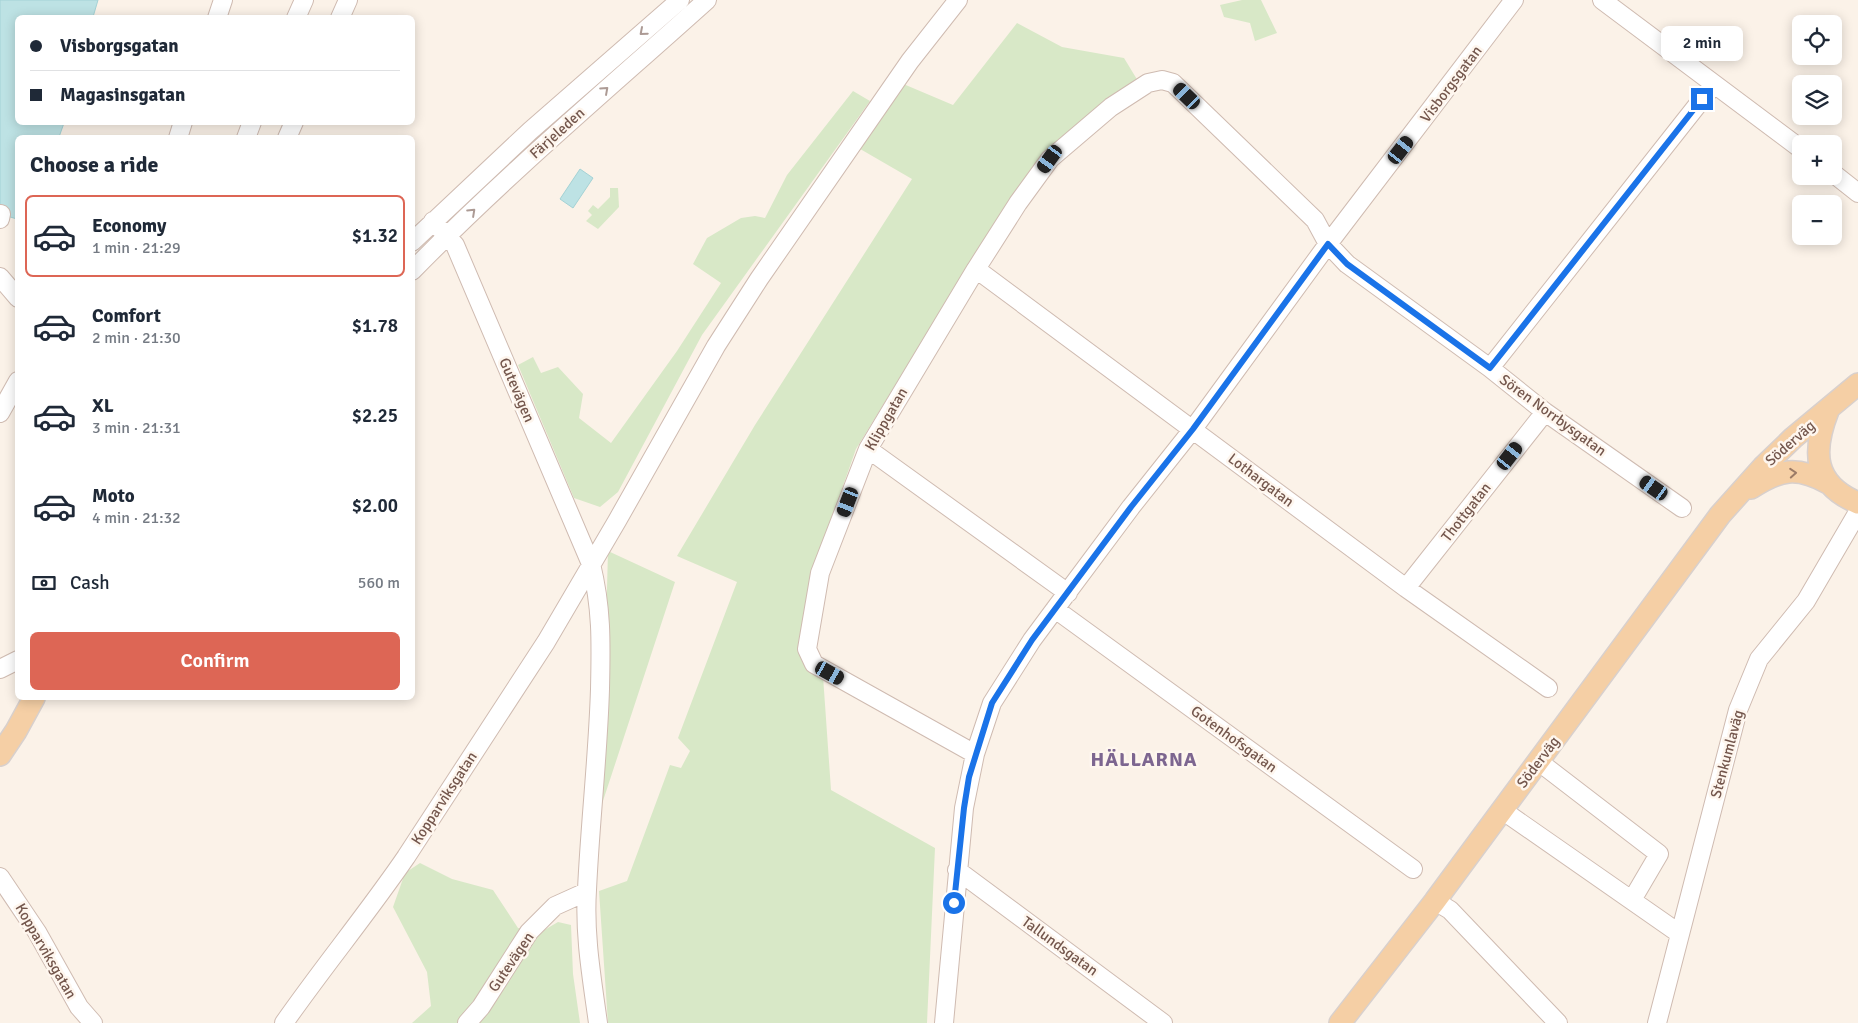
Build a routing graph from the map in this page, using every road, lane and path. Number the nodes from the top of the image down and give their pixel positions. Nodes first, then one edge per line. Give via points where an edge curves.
1 (223, 0) edge
2 (304, 0) edge
3 (348, 0) edge
4 (680, 0) edge
5 (707, 0) edge
6 (958, 0) edge
7 (1514, 0) edge
8 (1602, 0) edge
9 (218, 15) edge
10 (297, 15) edge
11 (341, 15) edge
12 (1162, 80) joint
13 (1714, 84) junction
14 (1792, 142) edge
15 (1842, 180) edge
16 (1858, 193) edge
17 (433, 221) junction
18 (447, 236) junction
19 (415, 239) edge
20 (1328, 244) junction
21 (415, 267) edge
22 (976, 269) junction
23 (0, 277) edge
24 (15, 294) edge
25 (1490, 368) junction
26 (1858, 384) edge
27 (15, 386) edge
28 (1828, 411) junction
29 (0, 412) edge
30 (1545, 412) junction
31 (1193, 429) junction
32 (868, 449) junction
33 (1828, 483) junction
34 (1734, 499) junction
35 (1858, 503) edge
36 (1682, 508) dead end
37 (1858, 512) edge
38 (591, 564) junction
39 (1406, 588) junction
40 (1068, 592) junction
41 (1055, 609) junction
42 (15, 662) edge
43 (0, 670) edge
44 (1548, 688) dead end
45 (33, 700) edge
46 (44, 700) edge
47 (16, 731) junction
48 (975, 754) junction
49 (0, 756) edge
50 (1538, 761) junction
51 (1502, 810) junction
52 (1412, 869) dead end
53 (957, 870) junction
54 (0, 877) edge
55 (586, 892) junction
56 (1632, 900) junction
57 (1435, 901) junction
58 (1680, 934) junction
59 (94, 1023) edge
60 (284, 1023) edge
61 (467, 1023) edge
62 (598, 1023) edge
63 (944, 1023) edge
64 (1163, 1023) edge
65 (1340, 1023) edge
66 (1558, 1023) edge
67 (1657, 1023) edge

1 - 9 street
2 - 10 street
3 - 11 street
4 -> 17 street, Färjeleden
18 -> 5 street, Färjeleden via 556,133
6 - 38 street, Kopparviksgatan via 910,61 759,279 716,346
7 - 20 street, Visborgsgatan
8 - 13 street
12 - 20 street, Sören Norrbysgatan via 1173,82 1314,220
12 - 22 street, Klippgatan via 1148,83 1111,107 1050,159
13 - 14 street
13 - 25 street
15 - 16 street
17 - 18 street, Gutevägen
17 - 19 street, Färjeleden
18 - 21 street, Färjeleden
18 - 38 street, Gutevägen via 455,245
20 - 25 street, Sören Norrbysgatan via 1347,264
20 - 31 street, Visborgsgatan
22 - 31 street, Lothargatan
22 - 32 street, Klippgatan
23 - 24 street
25 - 30 street, Sören Norrbysgatan
26 - 28 main road, Söderväg
27 - 29 street
28 - 33 main road via 1818,447 1820,466
28 - 34 main road, Söderväg via 1763,467
30 - 36 street, Sören Norrbysgatan
30 - 39 street, Thottgatan
31 - 39 street, Lothargatan
31 - 40 street, Visborgsgatan
32 - 40 street
32 - 48 street, Klippgatan via 820,573 807,649 814,664
34 -> 33 main road, Söderväg via 1770,476 1797,472 1811,474
33 - 35 main road, Söderväg via 1844,497
34 - 50 main road, Söderväg
37 - 58 street, Stenkumlaväg via 1806,601 1759,659 1738,710
38 - 55 street, Gutevägen via 601,626 599,722
38 - 60 street, Kopparviksgatan via 546,642 384,890
39 - 44 street, Lothargatan
40 - 41 street, Visborgsgatan
41 - 48 street, Visborgsgatan via 992,703
41 - 52 street, Gotenhofsgatan
42 - 43 street
45 - 47 main road
46 - 47 main road
47 - 49 main road
48 - 53 street, Visborgsgatan via 965,800
50 - 51 main road, Söderväg
50 - 56 street via 1659,854
51 - 56 street
51 - 57 main road, Söderväg
53 - 63 street, Visborgsgatan
53 - 64 street, Tallundsgatan
54 - 59 street, Kopparviksgatan via 79,1007
55 - 61 street, Gutevägen via 555,906 529,932 481,1007
55 - 62 street via 589,956
56 - 58 street
57 - 65 main road, Söderväg
57 - 66 street via 1450,910
58 - 67 street, Stenkumlaväg

